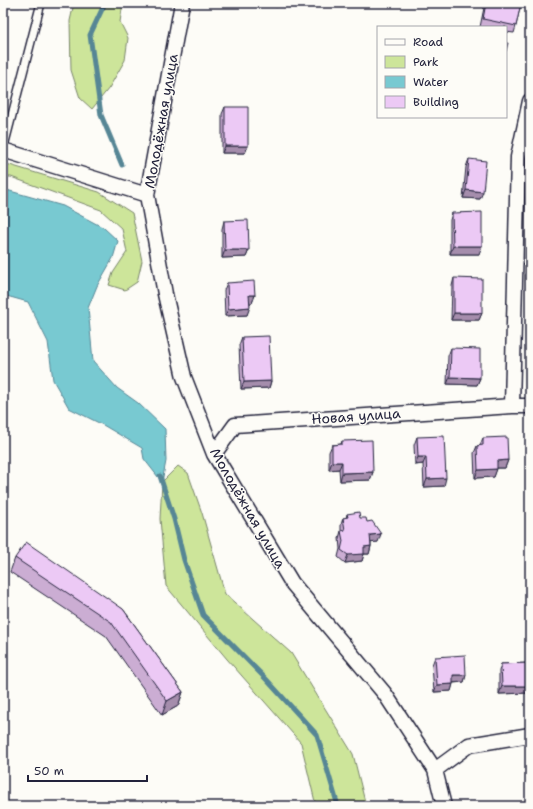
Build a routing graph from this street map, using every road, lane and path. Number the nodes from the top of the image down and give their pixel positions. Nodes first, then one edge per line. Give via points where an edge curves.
1 (41, 3) edge
2 (182, 3) edge
3 (530, 101) edge
4 (3, 150) edge
5 (147, 195) junction
6 (512, 406) junction
7 (530, 406) edge
8 (214, 454) junction
9 (530, 735) edge
10 (435, 770) junction
11 (444, 806) edge

1 - 4 lane
2 - 5 street, Молодёжная улица
3 - 6 street via 518,157
4 - 5 street
5 - 8 street, Молодёжная улица via 165,294 184,377
6 - 7 street, Новая улица
6 - 8 street, Новая улица via 235,425
8 - 10 street, Молодёжная улица via 292,583 385,694
9 - 10 street via 469,745
10 - 11 street, Молодёжная улица

